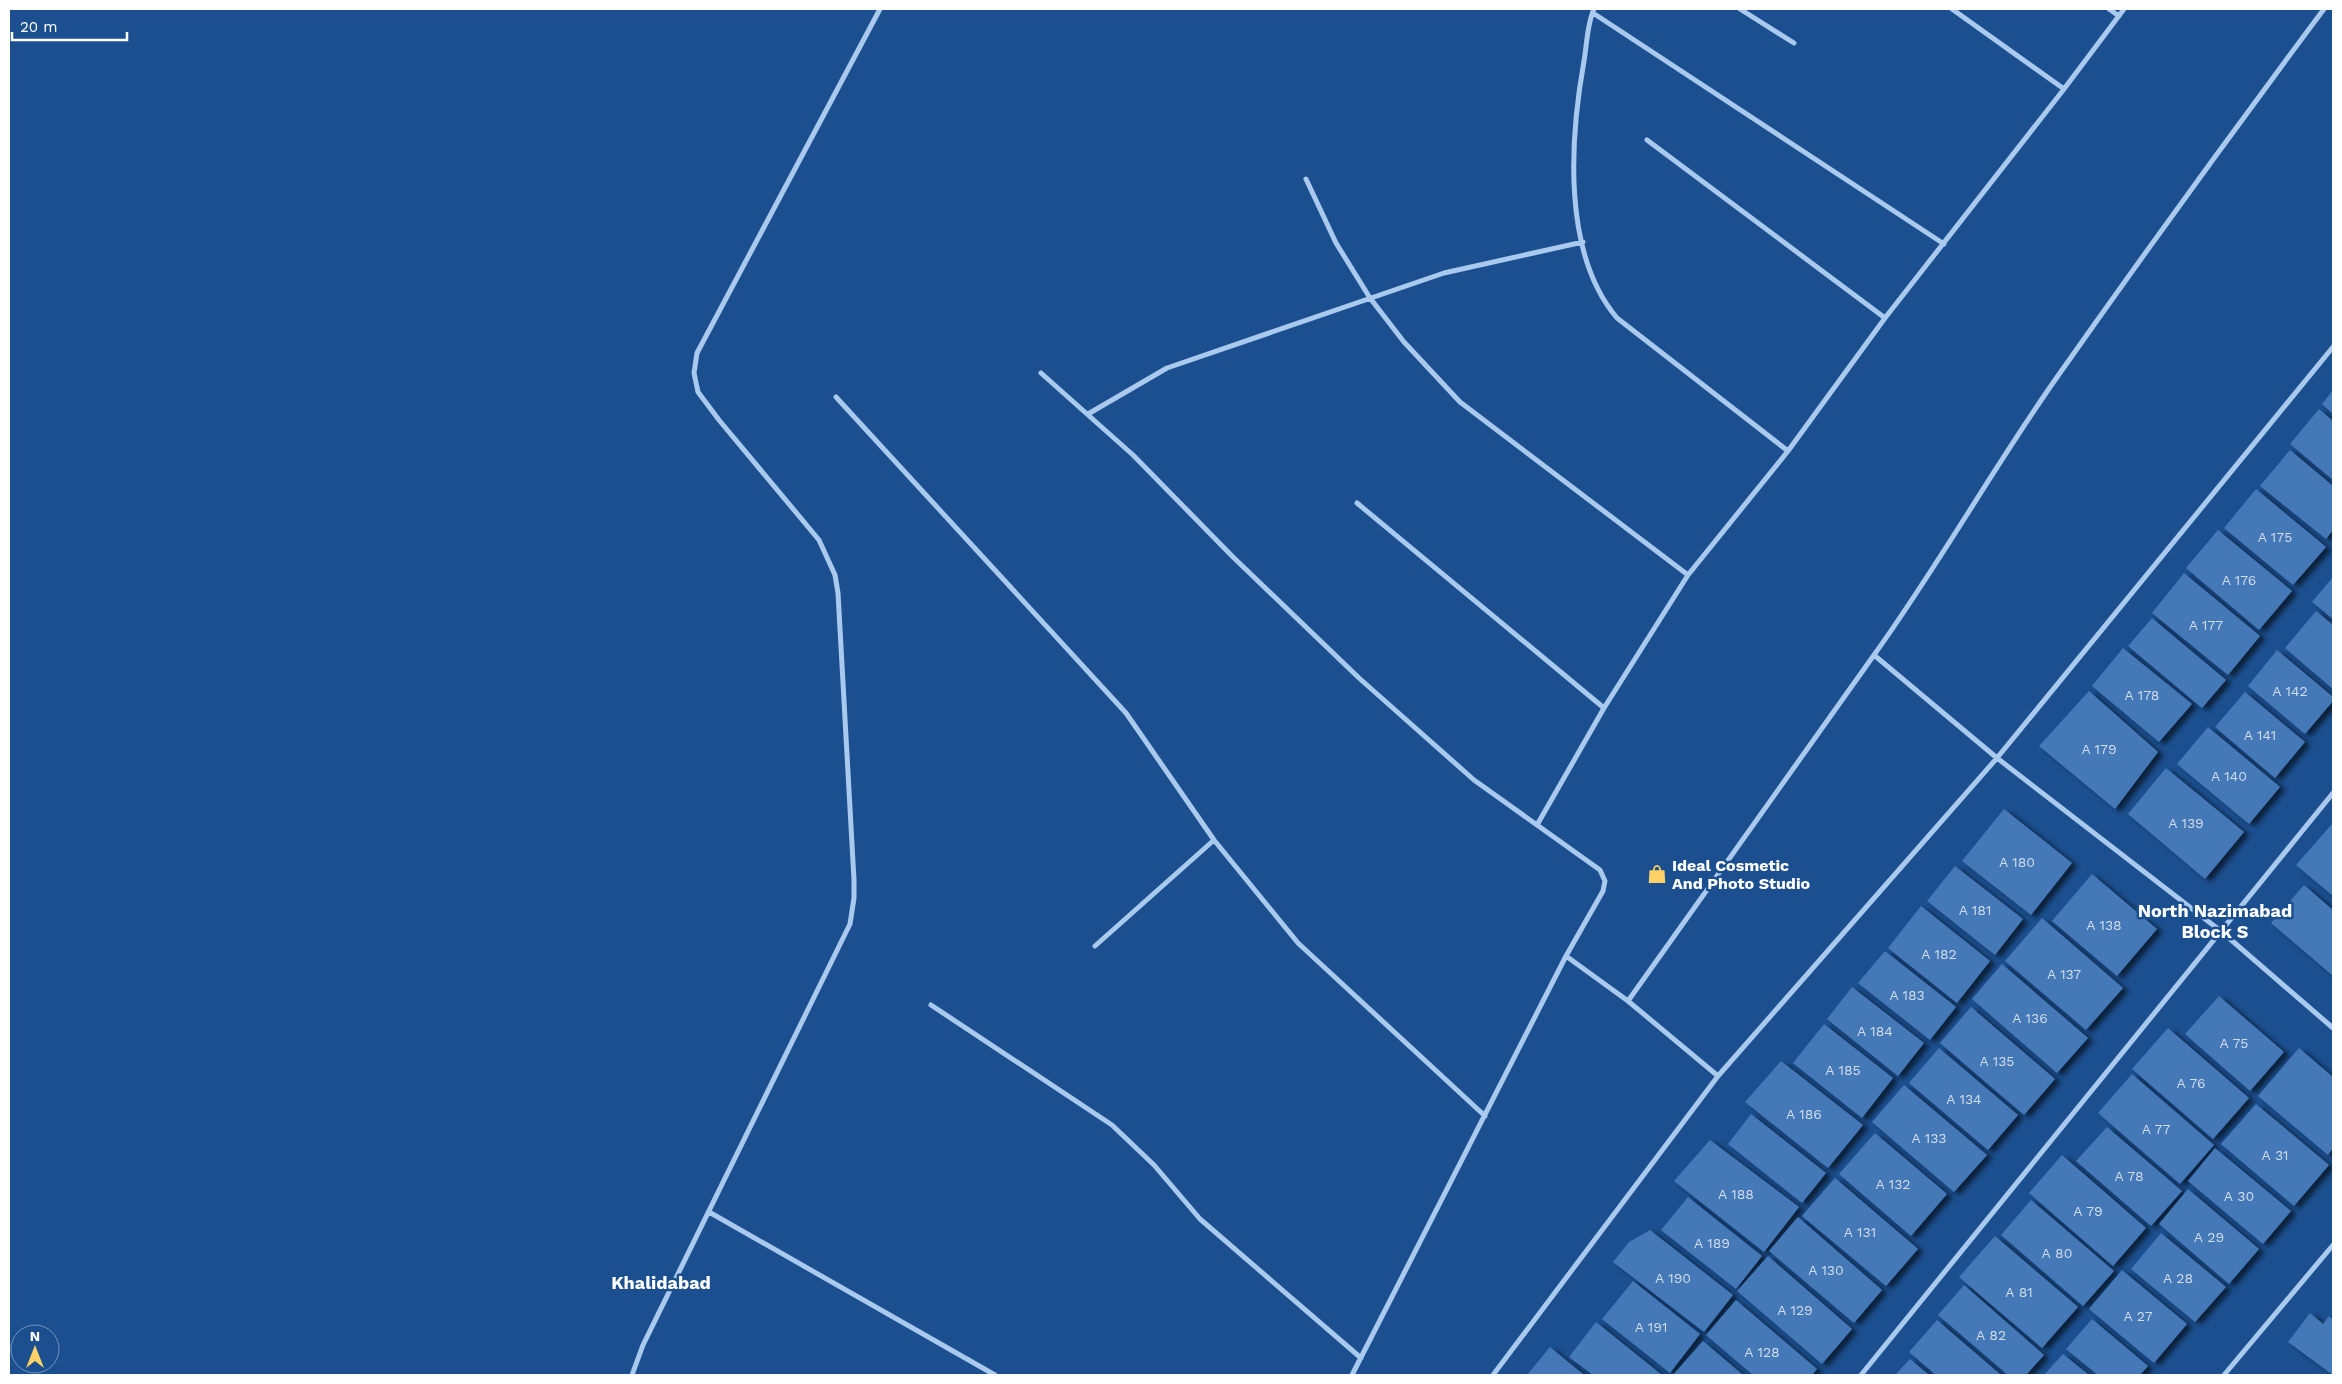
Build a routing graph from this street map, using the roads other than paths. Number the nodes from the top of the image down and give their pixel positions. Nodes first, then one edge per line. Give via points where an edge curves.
1 (880, 9) edge
2 (1740, 9) edge
3 (1952, 9) edge
4 (2109, 9) edge
5 (2124, 9) edge
6 (2324, 9) edge
7 (1594, 11) edge
8 (2119, 16) junction
9 (1794, 43) dead end
10 (2064, 89) junction
11 (1647, 140) dead end
12 (1306, 179) dead end
13 (1583, 242) junction
14 (1944, 244) junction
15 (1370, 298) junction
16 (1885, 318) junction
17 (2333, 347) edge
18 (1041, 372) dead end
19 (836, 397) dead end
20 (1088, 414) junction
21 (1788, 451) junction
22 (1357, 504) dead end
23 (1688, 575) junction
24 (1874, 655) junction
25 (1604, 708) junction
26 (1997, 758) junction
27 (2333, 793) edge
28 (1537, 825) junction
29 (1214, 840) junction
30 (2222, 932) junction
31 (1095, 946) dead end
32 (1566, 956) junction
33 (1628, 1001) junction
34 (931, 1005) dead end
35 (2333, 1028) edge
36 (1718, 1076) junction
37 (1485, 1116) junction
38 (709, 1212) junction
39 (2333, 1246) edge
40 (1361, 1358) junction
41 (632, 1375) edge
42 (995, 1375) edge
43 (1352, 1375) edge
44 (1493, 1375) edge
45 (1861, 1375) edge
46 (2224, 1375) edge

1 - 38 street via 696,354 694,373 698,392 819,540 835,575 854,880 850,924
2 - 9 street
3 - 10 street
4 - 8 street
5 - 8 street
6 - 24 street via 2054,381
7 - 13 street via 1574,132 1573,187
7 - 14 street
8 - 10 street
10 - 14 street
11 - 16 street
12 - 15 street via 1336,243
13 - 15 street via 1444,273
13 - 21 street via 1603,301 1617,318
14 - 16 street
15 - 20 street via 1167,368
15 - 23 street via 1404,342 1460,402
16 - 21 street
17 - 26 street
18 - 20 street
19 - 29 street via 1126,713
20 - 28 street via 1133,454 1233,557 1359,678 1474,780
21 - 23 street
22 - 25 street
23 - 25 street
24 - 26 street
24 - 33 street
25 - 28 street
26 - 30 street
26 - 36 street
27 - 30 street
28 - 32 street via 1600,870 1605,880 1603,891
29 - 31 street
29 - 37 street via 1298,943
30 - 35 street
30 - 45 street
32 - 33 street
32 - 37 street
33 - 36 street
34 - 40 street via 1112,1125 1154,1165 1200,1219
36 - 44 street
37 - 40 street
38 - 41 street via 643,1345
38 - 42 street
39 - 46 street
40 - 43 street

